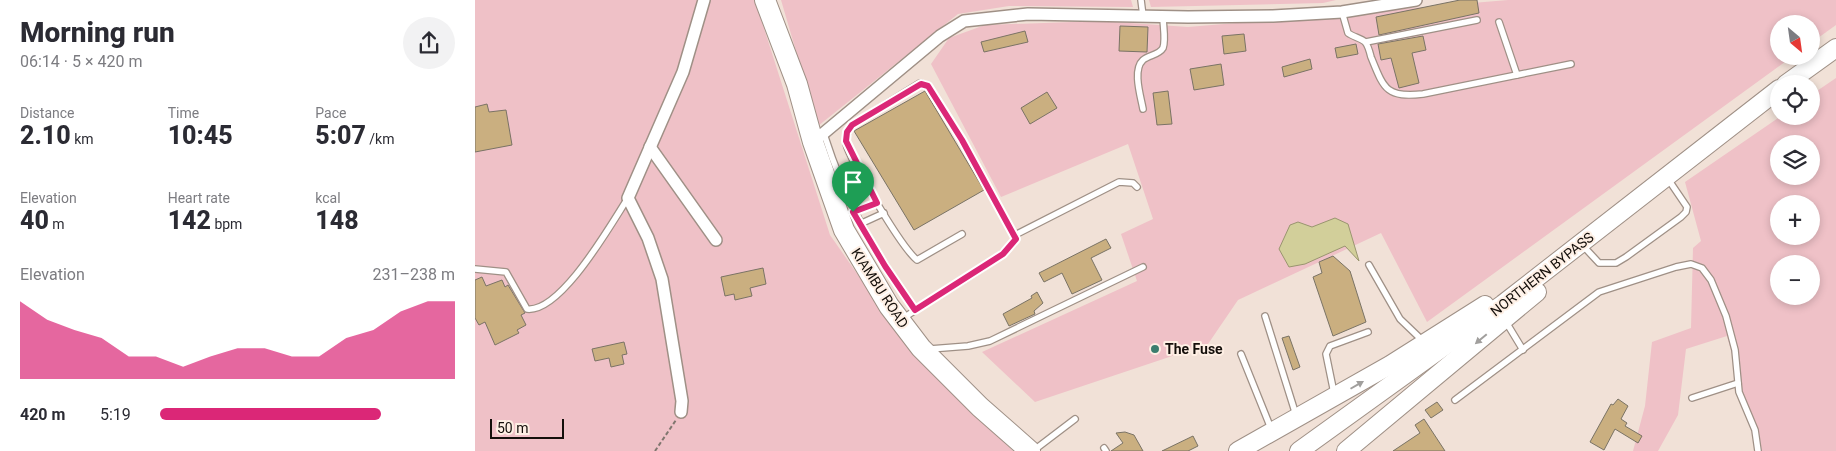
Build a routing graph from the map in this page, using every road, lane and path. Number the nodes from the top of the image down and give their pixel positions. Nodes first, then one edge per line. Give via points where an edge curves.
1 (704, 0) edge
2 (765, 0) edge
3 (1141, 0) edge
4 (1416, 0) edge
5 (1342, 12) junction
6 (1143, 16) junction
7 (1163, 17) junction
8 (1477, 20) dead end
9 (1499, 22) dead end
10 (1366, 42) junction
11 (1836, 48) edge
12 (1571, 64) dead end
13 (1798, 75) edge
14 (1517, 76) junction
15 (1770, 96) edge
16 (1143, 109) dead end
17 (818, 138) junction
18 (650, 147) junction
19 (1666, 176) junction
20 (1137, 187) dead end
21 (627, 198) junction
22 (877, 203) junction
23 (853, 212) junction
24 (1621, 212) junction
25 (884, 213) junction
26 (860, 224) junction
27 (962, 234) dead end
28 (1015, 235) junction
29 (716, 240) dead end
30 (1586, 249) junction
31 (1369, 265) dead end
32 (1143, 267) dead end
33 (475, 269) edge
34 (1546, 271) junction
35 (907, 315) junction
36 (1265, 316) dead end
37 (1504, 320) junction
38 (1369, 332) dead end
39 (1425, 342) junction
40 (921, 348) junction
41 (1523, 350) junction
42 (1241, 354) dead end
43 (1738, 382) junction
44 (1335, 398) junction
45 (1693, 398) dead end
46 (1455, 400) dead end
47 (681, 412) joint
48 (1075, 418) dead end
49 (1298, 419) junction
50 (1273, 433) junction
51 (655, 451) edge
52 (1031, 451) edge
53 (1238, 451) edge
54 (1299, 451) edge
55 (1346, 451) edge
56 (1758, 451) edge

1 - 18 street via 683,72
2 - 17 highway, KIAMBU ROAD
3 - 6 lane
4 - 5 street
5 - 7 street
5 - 10 lane via 1349,33
6 - 7 street
6 - 17 street via 1028,14 964,21 940,36
7 - 16 lane via 1164,46 1143,60 1139,71
8 - 10 lane
9 - 14 lane
10 - 14 lane via 1380,80 1392,94 1423,94
11 - 13 main road
12 - 14 lane
15 - 19 main road, NORTHERN BYPASS
17 - 23 lane
17 - 35 highway, KIAMBU ROAD via 844,230
18 - 21 street
18 - 29 street
19 - 24 main road, NORTHERN BYPASS
19 - 30 lane via 1684,200 1686,212 1617,263 1599,263
20 - 28 lane via 1133,183 1119,182
21 - 33 lane via 586,262 543,306 527,309 506,272
21 - 47 street via 648,238 662,279 682,401
22 - 23 lane
22 - 25 lane
22 - 28 lane via 847,147 847,132 852,125 916,86 925,84 962,140
23 - 26 lane
24 - 30 main road
24 - 34 main road, NORTHERN BYPASS
25 - 26 lane
25 - 27 lane via 917,260
26 - 35 lane via 885,266
28 - 35 lane via 1014,244 1003,254
30 - 37 main road
31 - 39 lane via 1401,319
32 - 40 lane via 991,341 938,349
34 - 39 main road via 1495,298
34 - 54 main road, NORTHERN BYPASS
35 - 40 highway, KIAMBU ROAD
36 - 49 lane
37 - 41 lane
37 -> 55 main road
38 - 44 lane via 1327,350
44 -> 39 main road
40 - 52 highway, KIAMBU ROAD via 980,407
41 - 43 lane via 1599,292 1691,264 1702,268 1711,280 1726,316 1735,350
41 - 46 lane
42 - 50 lane
43 - 45 lane
43 - 56 lane via 1755,430
44 - 49 main road
47 - 51 path
48 - 52 lane
49 - 50 main road
50 - 53 main road

